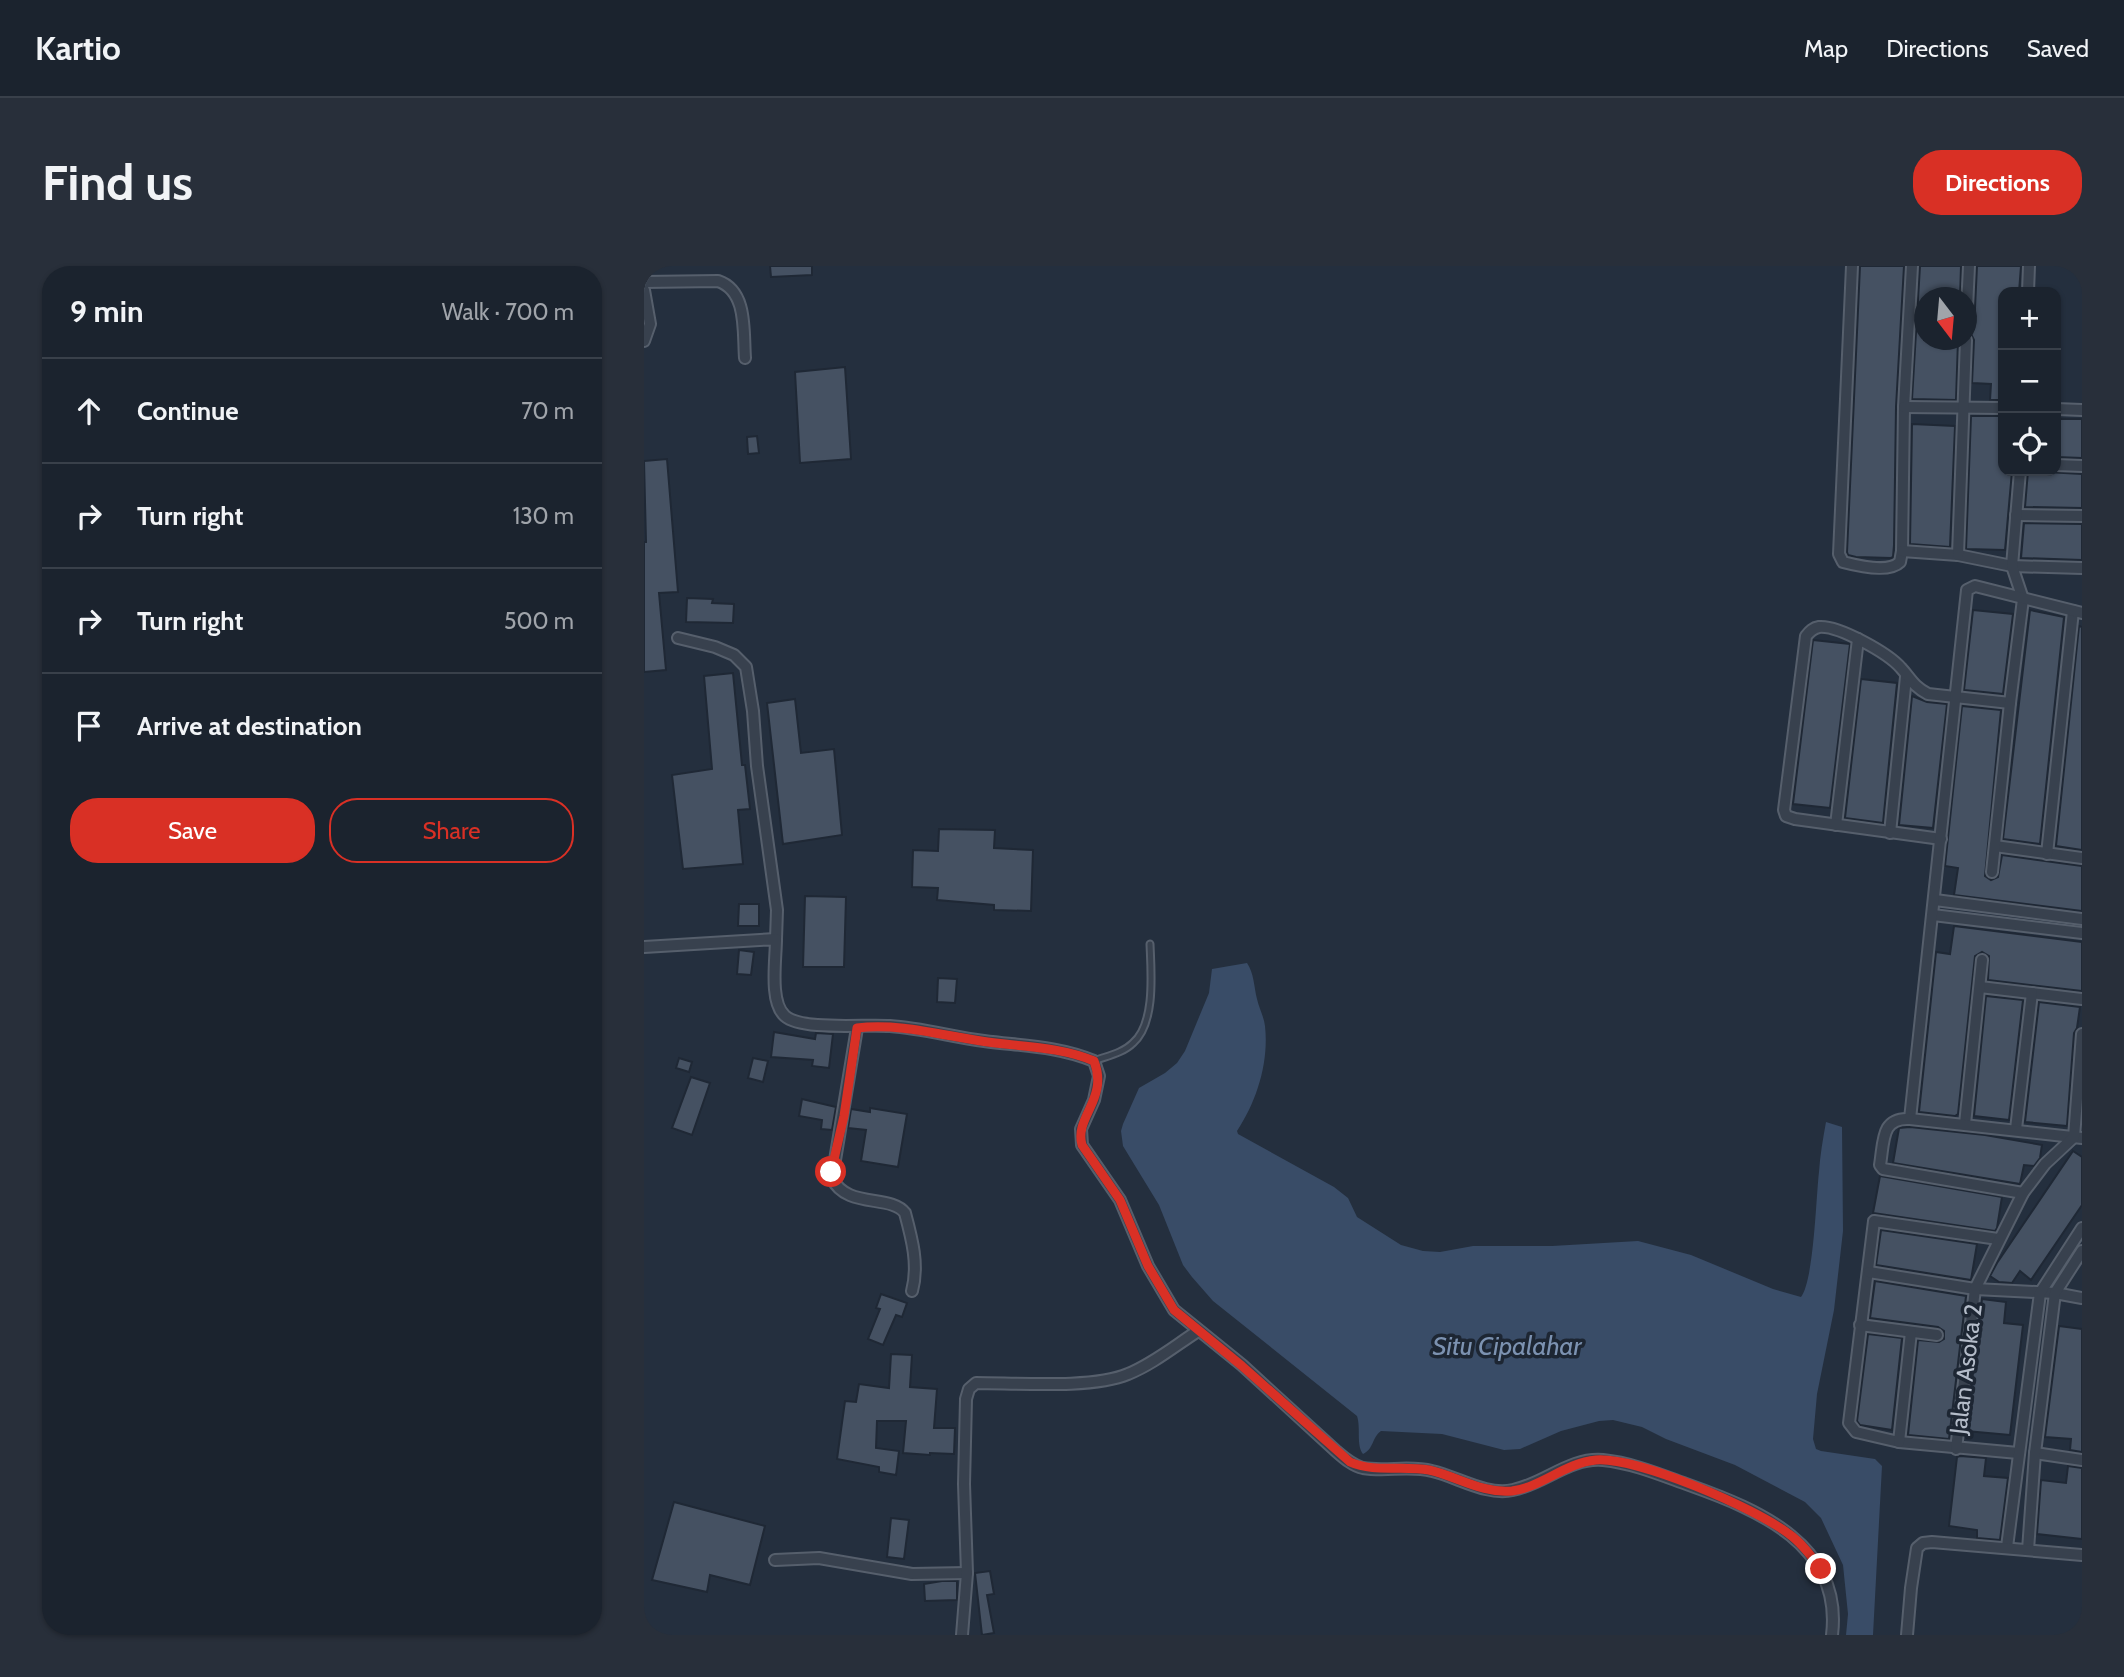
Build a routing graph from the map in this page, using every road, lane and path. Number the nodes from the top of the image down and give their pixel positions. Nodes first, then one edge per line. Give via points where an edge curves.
1 (1852, 266) edge
2 (1912, 266) edge
3 (1969, 266) edge
4 (2029, 266) edge
5 (644, 282) edge
6 (1968, 287) edge
7 (2028, 287) edge
8 (644, 290) edge
9 (644, 341) edge
10 (1966, 350) edge
11 (745, 358) dead end
12 (1904, 407) junction
13 (1998, 408) edge
14 (1964, 409) junction
15 (2061, 409) edge
16 (2082, 410) edge
17 (2061, 465) edge
18 (2082, 466) edge
19 (2020, 476) edge
20 (2016, 515) junction
21 (2082, 516) edge
22 (1902, 551) junction
23 (1958, 555) junction
24 (2012, 566) junction
25 (2082, 568) edge
26 (2023, 598) junction
27 (2077, 612) edge
28 (678, 638) dead end
29 (1858, 639) junction
30 (1906, 677) junction
31 (1957, 697) junction
32 (2010, 703) junction
33 (1836, 825) junction
34 (1890, 833) junction
35 (1941, 839) junction
36 (1995, 846) junction
37 (2047, 854) junction
38 (2082, 858) edge
39 (1992, 872) dead end
40 (1935, 900) junction
41 (1933, 915) junction
42 (2082, 919) edge
43 (2082, 933) edge
44 (776, 939) junction
45 (1150, 944) dead end
46 (644, 947) edge
47 (1982, 960) dead end
48 (1980, 987) junction
49 (2032, 993) junction
50 (2082, 999) edge
51 (857, 1028) junction
52 (2082, 1034) edge
53 (1094, 1061) junction
54 (1910, 1119) junction
55 (1965, 1124) junction
56 (2017, 1129) junction
57 (2078, 1137) edge
58 (2024, 1193) junction
59 (2082, 1228) edge
60 (1998, 1239) junction
61 (2082, 1251) edge
62 (1869, 1272) junction
63 (1975, 1289) junction
64 (912, 1291) dead end
65 (2040, 1293) junction
66 (2054, 1293) junction
67 (2082, 1298) edge
68 (1860, 1325) junction
69 (1198, 1331) junction
70 (1911, 1332) junction
71 (1937, 1335) dead end
72 (1899, 1442) junction
73 (1956, 1449) junction
74 (2018, 1453) junction
75 (2035, 1453) junction
76 (2082, 1460) edge
77 (2007, 1547) junction
78 (2028, 1550) junction
79 (2082, 1555) edge
80 (775, 1560) dead end
81 (967, 1573) junction
82 (962, 1635) edge
83 (1832, 1635) edge
84 (1907, 1635) edge

1 - 22 street via 1839,554 1843,562 1855,565 1892,567 1900,562
2 - 12 street
3 - 6 street
4 - 7 street
5 - 11 street via 727,284 740,303
8 - 9 street via 650,324
10 - 14 street
12 - 14 street
12 - 22 street
13 - 14 street
14 - 23 street
15 - 16 street
17 - 18 street
19 - 20 street
20 - 21 street
20 - 24 street
22 - 23 street
23 - 24 street
24 - 25 street
24 - 26 street
26 - 27 street
26 - 31 street via 1975,586 1967,590
26 - 32 street
27 - 37 street
28 - 44 street via 734,655 746,667 777,910
29 - 30 street via 1900,667
29 - 33 street
29 - 33 street via 1838,629 1820,627 1806,636 1784,810 1795,819
30 - 31 street via 1928,694
30 - 34 street
31 - 32 street
31 - 35 street
32 - 36 street
33 - 34 street
34 - 35 street
35 - 40 street
36 - 37 street
36 - 39 street
37 - 38 street
40 - 41 street
40 - 42 street
41 - 43 street
41 - 54 street
44 - 46 street
44 - 51 street via 775,998 784,1016
45 - 53 lane via 1152,986 1146,1022 1136,1041
47 - 48 street
48 - 49 street
48 - 55 street
49 - 50 street
49 - 56 street
51 - 53 street via 890,1026 1040,1047
51 - 64 street via 832,1178 849,1195 902,1209 915,1261
52 - 57 street
53 - 69 street via 1100,1076 1081,1129 1082,1145 1120,1200 1148,1266 1174,1310
54 - 55 street
54 - 58 street via 1897,1118 1886,1130 1883,1169
55 - 56 street
56 - 57 street
57 - 58 street, Jalan Asoka 2 via 2045,1164
58 - 60 street, Jalan Asoka 2
59 - 65 street
60 - 62 street via 1875,1220
60 - 63 street, Jalan Asoka 2
61 - 66 street
62 - 63 street
62 - 68 street
63 - 65 street
63 - 73 street, Jalan Asoka 2
65 - 66 street
65 - 74 street
66 - 67 street
66 - 75 street
68 - 70 street
68 - 72 street via 1849,1423 1856,1432
69 - 81 street via 1127,1375 1048,1384 976,1383 969,1389 964,1484
69 - 83 street via 1336,1451 1362,1468 1432,1471 1492,1490 1512,1491 1578,1463 1600,1460 1629,1464 1752,1511 1793,1536 1821,1569 1833,1605
70 - 71 street
70 - 72 street
72 - 73 street
73 - 74 street
74 - 77 street
75 - 76 street
75 - 78 street
77 - 78 street
77 - 84 street via 1919,1545
78 - 79 street
80 - 81 street via 819,1558 912,1574
81 - 82 street

